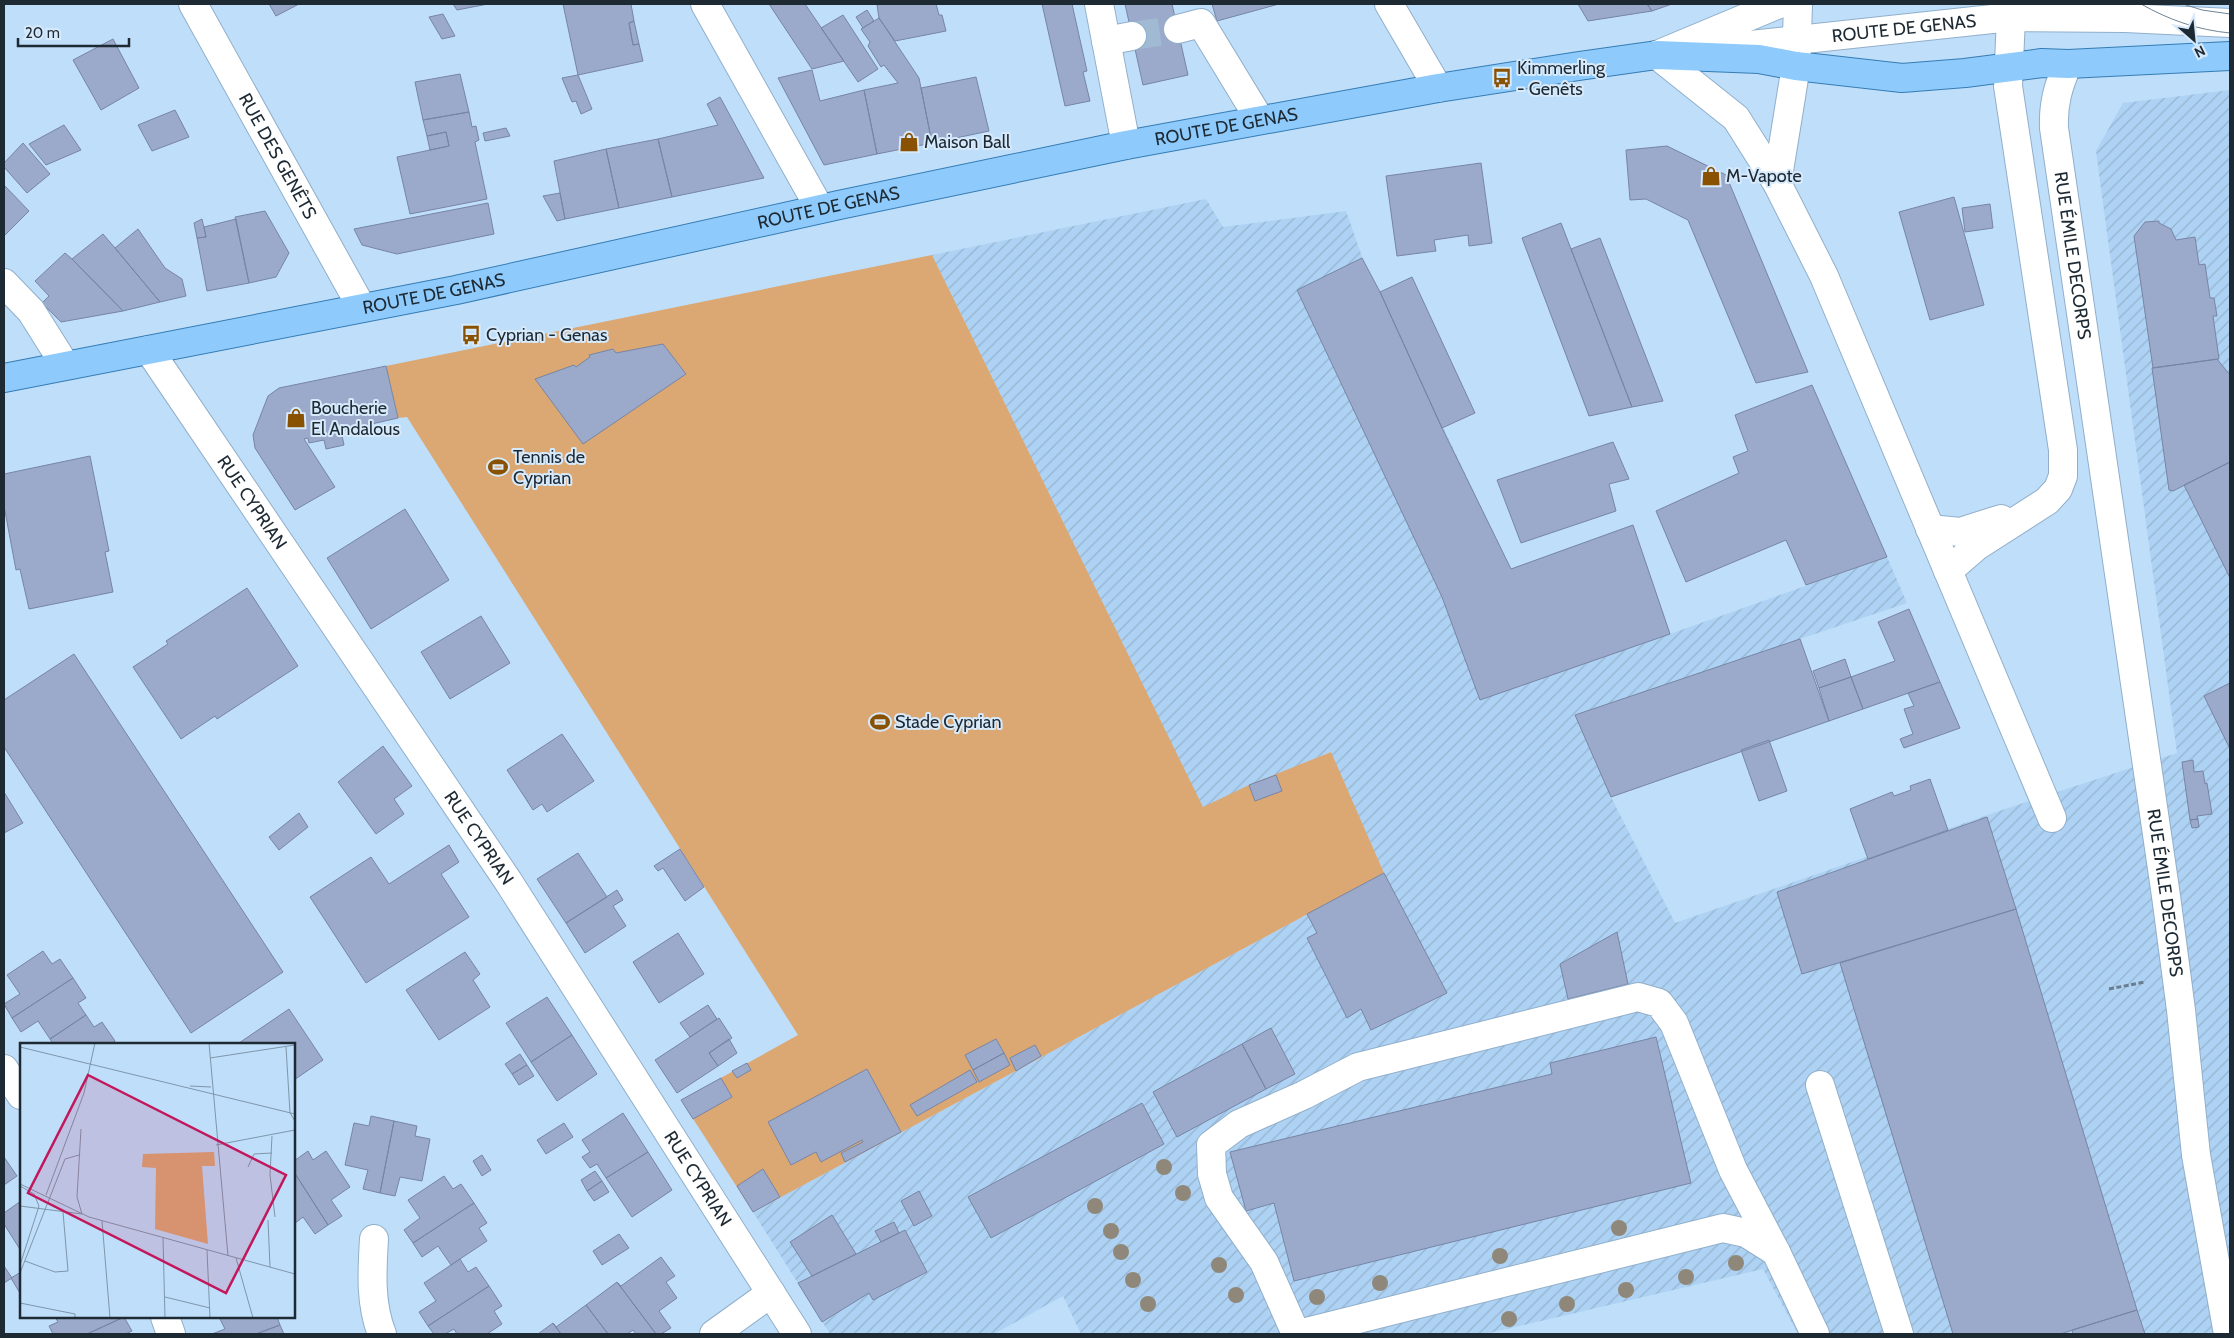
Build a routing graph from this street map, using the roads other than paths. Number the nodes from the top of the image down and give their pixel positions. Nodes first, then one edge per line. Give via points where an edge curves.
1 (193, 4) edge
2 (705, 4) edge
3 (1099, 4) edge
4 (1388, 4) edge
5 (1779, 4) edge
6 (1798, 4) edge
7 (2010, 11) edge
8 (2230, 23) edge
9 (1178, 29) tunnel mouth
10 (1797, 39) junction
11 (1657, 55) junction
12 (2230, 56) edge
13 (2068, 64) junction
14 (1796, 66) junction
15 (2008, 68) junction
16 (1438, 88) junction
17 (1260, 120) junction
18 (1126, 145) junction
19 (1777, 183) junction
20 (820, 210) junction
21 (4, 283) edge
22 (362, 308) junction
23 (149, 350) junction
24 (65, 365) junction
25 (4, 378) edge
26 (2063, 450) junction
27 (2100, 450) junction
28 (2036, 508) junction
29 (1930, 529) junction
30 (1948, 571) junction
31 (2052, 818) dead end
32 (4, 1069) edge
33 (1820, 1085) dead end
34 (20, 1093) edge
35 (374, 1239) dead end
36 (1776, 1252) junction
37 (770, 1293) junction
38 (165, 1318) edge
39 (171, 1334) edge
40 (382, 1334) edge
41 (714, 1334) edge
42 (797, 1334) edge
43 (1297, 1334) edge
44 (1816, 1334) edge
45 (1900, 1334) edge
46 (2228, 1334) edge

1 - 22 street, RUE DES GENÊTS
2 - 20 street
3 - 18 street via 1119,38
4 - 16 street
5 - 11 street
6 - 10 street
7 - 8 street, ROUTE DE GENAS
7 - 10 street, ROUTE DE GENAS
7 - 15 street
9 - 17 street via 1201,23
10 - 11 street, ROUTE DE GENAS
10 - 14 street
11 - 14 main road, ROUTE DE GENAS via 1759,59
11 - 16 main road, ROUTE DE GENAS
11 - 19 street via 1736,118
12 - 13 main road, ROUTE DE GENAS
13 - 15 main road, ROUTE DE GENAS via 2042,63
13 - 27 street, RUE ÉMILE DECORPS via 2053,108 2054,128
14 - 15 main road, ROUTE DE GENAS via 1902,78
14 - 19 street
15 - 26 street
16 - 17 main road, ROUTE DE GENAS
17 - 18 main road, ROUTE DE GENAS
18 - 20 main road, ROUTE DE GENAS
19 - 29 street via 1824,276
20 - 22 main road, ROUTE DE GENAS
21 - 24 street via 31,311
22 - 23 main road, ROUTE DE GENAS
23 - 24 main road, ROUTE DE GENAS
23 - 37 street, RUE CYPRIAN via 508,881
24 - 25 main road, ROUTE DE GENAS
26 - 27 street
26 - 28 street via 2063,476 2058,489
27 - 46 street, RUE ÉMILE DECORPS via 2166,896 2196,1155
28 - 29 street via 1960,532
28 - 30 street via 1977,546
29 - 30 street
30 - 31 street
32 - 34 street
33 - 45 street
35 - 40 street via 372,1286
36 - 43 street via 1746,1233 1723,1228
36 - 43 street via 1733,1170 1674,1023 1659,1003 1638,996 1358,1067 1304,1096 1239,1124 1211,1145 1212,1174 1219,1198 1264,1262
36 - 44 street
37 - 41 street
37 - 42 street, RUE CYPRIAN
38 - 39 street

